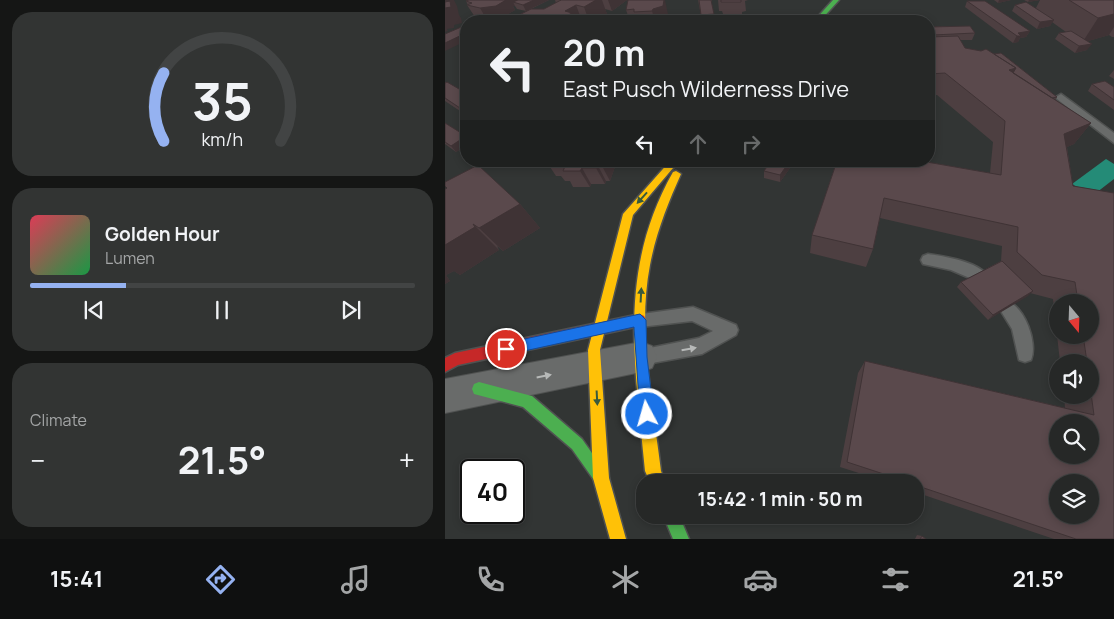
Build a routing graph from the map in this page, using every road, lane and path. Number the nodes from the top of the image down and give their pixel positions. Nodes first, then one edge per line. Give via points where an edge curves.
1 (836, 0) edge
2 (822, 15) edge
3 (1061, 97) dead end
4 (1114, 139) edge
5 (670, 167) edge
6 (679, 167) edge
7 (928, 260) dead end
8 (979, 276) edge
9 (1007, 308) edge
10 (640, 320) junction
11 (599, 328) junction
12 (1025, 354) dead end
13 (641, 357) junction
14 (445, 366) edge
15 (595, 366) junction
16 (479, 389) junction
17 (445, 396) edge
18 (654, 474) edge
19 (601, 478) junction
20 (675, 524) edge
21 (618, 539) edge
22 (681, 539) edge

1 - 2 street
3 - 4 lane
5 -> 11 street via 628,214
10 -> 6 street via 642,280 658,212
7 - 8 lane via 953,264
9 - 12 lane via 1018,321 1024,336
10 - 11 street
10 - 13 street
13 -> 10 lane via 702,346 730,330 693,314
11 - 14 street via 455,359
11 - 15 street via 594,350
13 - 15 street
13 - 18 street
16 -> 15 street
15 -> 19 street
16 - 17 street
16 - 19 street via 527,401 577,444
19 - 21 street
20 - 22 street

